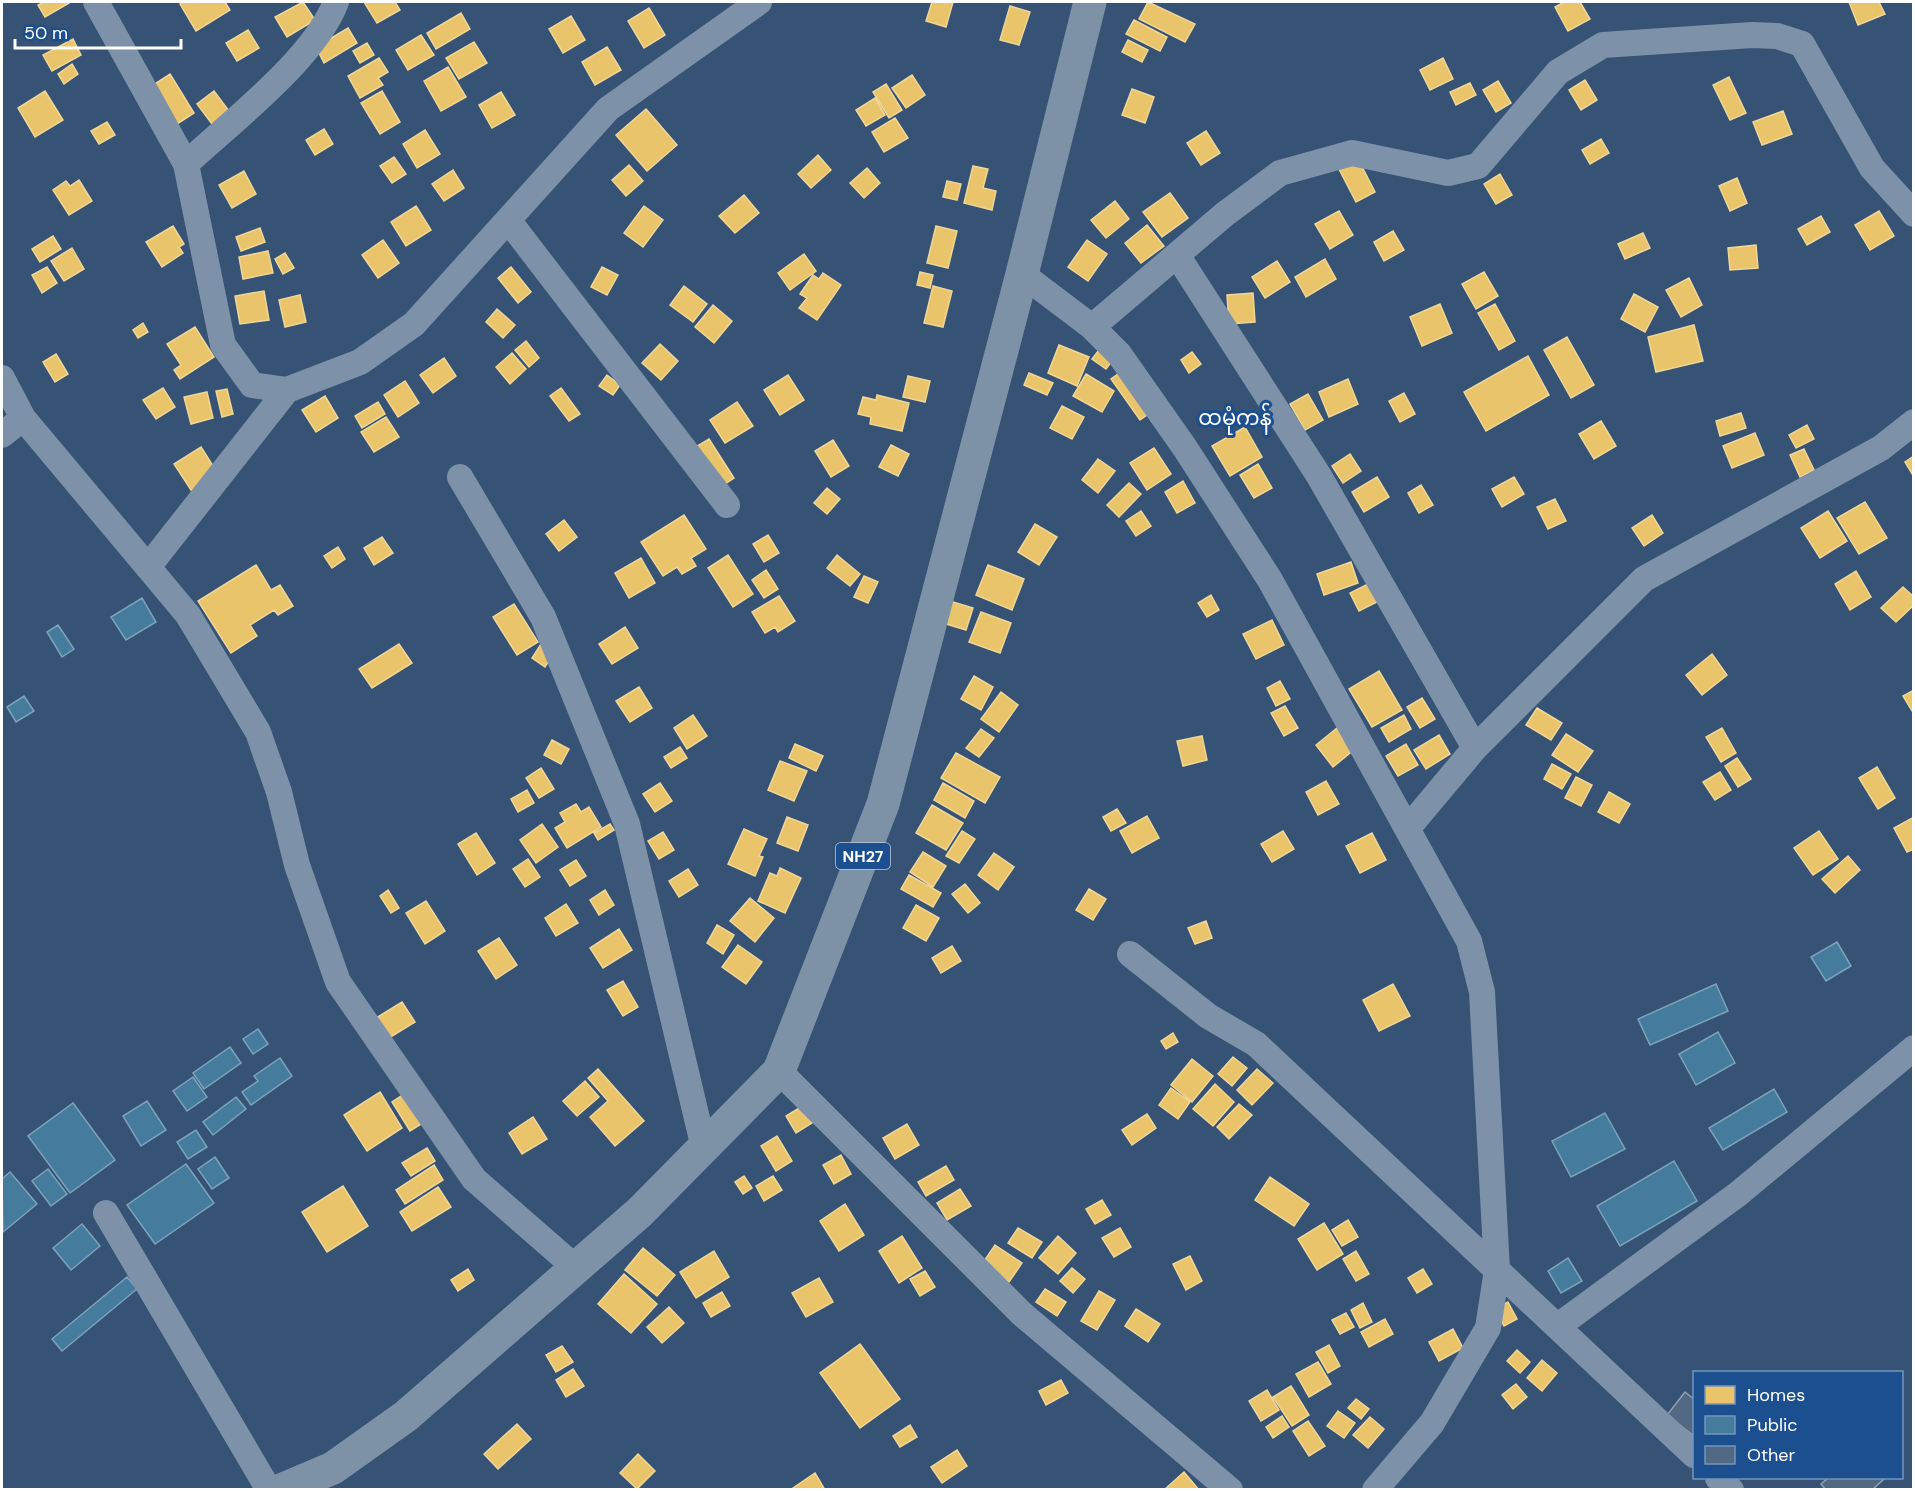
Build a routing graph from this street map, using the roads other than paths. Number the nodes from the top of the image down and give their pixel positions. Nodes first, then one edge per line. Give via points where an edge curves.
1 (96, 2) edge
2 (336, 2) edge
3 (759, 2) edge
4 (1090, 2) edge
5 (186, 164) junction
6 (1914, 214) edge
7 (508, 220) junction
8 (1177, 255) junction
9 (1022, 274) junction
10 (1092, 327) junction
11 (2, 378) edge
12 (287, 390) junction
13 (23, 418) junction
14 (1914, 422) edge
15 (2, 435) edge
16 (460, 477) dead end
17 (727, 505) dead end
18 (148, 567) junction
19 (1475, 748) junction
20 (1408, 828) junction
21 (1131, 954) dead end
22 (1914, 1048) edge
23 (779, 1071) junction
24 (704, 1148) junction
25 (106, 1213) dead end
26 (576, 1268) junction
27 (1497, 1270) junction
28 (1558, 1326) junction
29 (1693, 1453) edge
30 (1719, 1479) edge
31 (269, 1490) edge
32 (281, 1490) edge
33 (1230, 1490) edge
34 (1375, 1490) edge
35 (1731, 1490) edge

1 - 5 street
2 - 5 street via 321,31 281,76
3 - 7 street via 608,110
4 - 9 highway, NH27
5 - 12 street via 223,345 252,385
6 - 8 street via 1872,168 1802,44 1776,36 1752,35 1604,45 1558,72 1478,166 1448,173 1352,153 1280,173
7 - 12 street via 414,324 360,362
7 - 17 street
8 - 10 street
8 - 19 street via 1319,476
9 - 10 street
9 - 23 highway, NH27 via 883,804
10 - 20 street via 1119,354 1270,580
11 - 13 street
12 - 18 street
13 - 15 street
13 - 18 street
14 - 19 street via 1881,448 1644,579
16 - 24 street via 543,617 627,824
18 - 26 street via 188,615 258,732 279,792 297,866 338,982 474,1179
19 - 20 street
20 - 27 street via 1469,941 1482,992
21 - 27 street via 1208,1016 1256,1044
22 - 28 street via 1738,1194
23 - 24 highway, NH27
23 - 33 street via 1022,1314
24 - 26 highway, NH27
25 - 31 street
26 - 32 highway, NH27 via 406,1416 333,1468
27 - 28 street
27 - 34 street via 1488,1328 1432,1422
28 - 29 street
30 - 35 street

